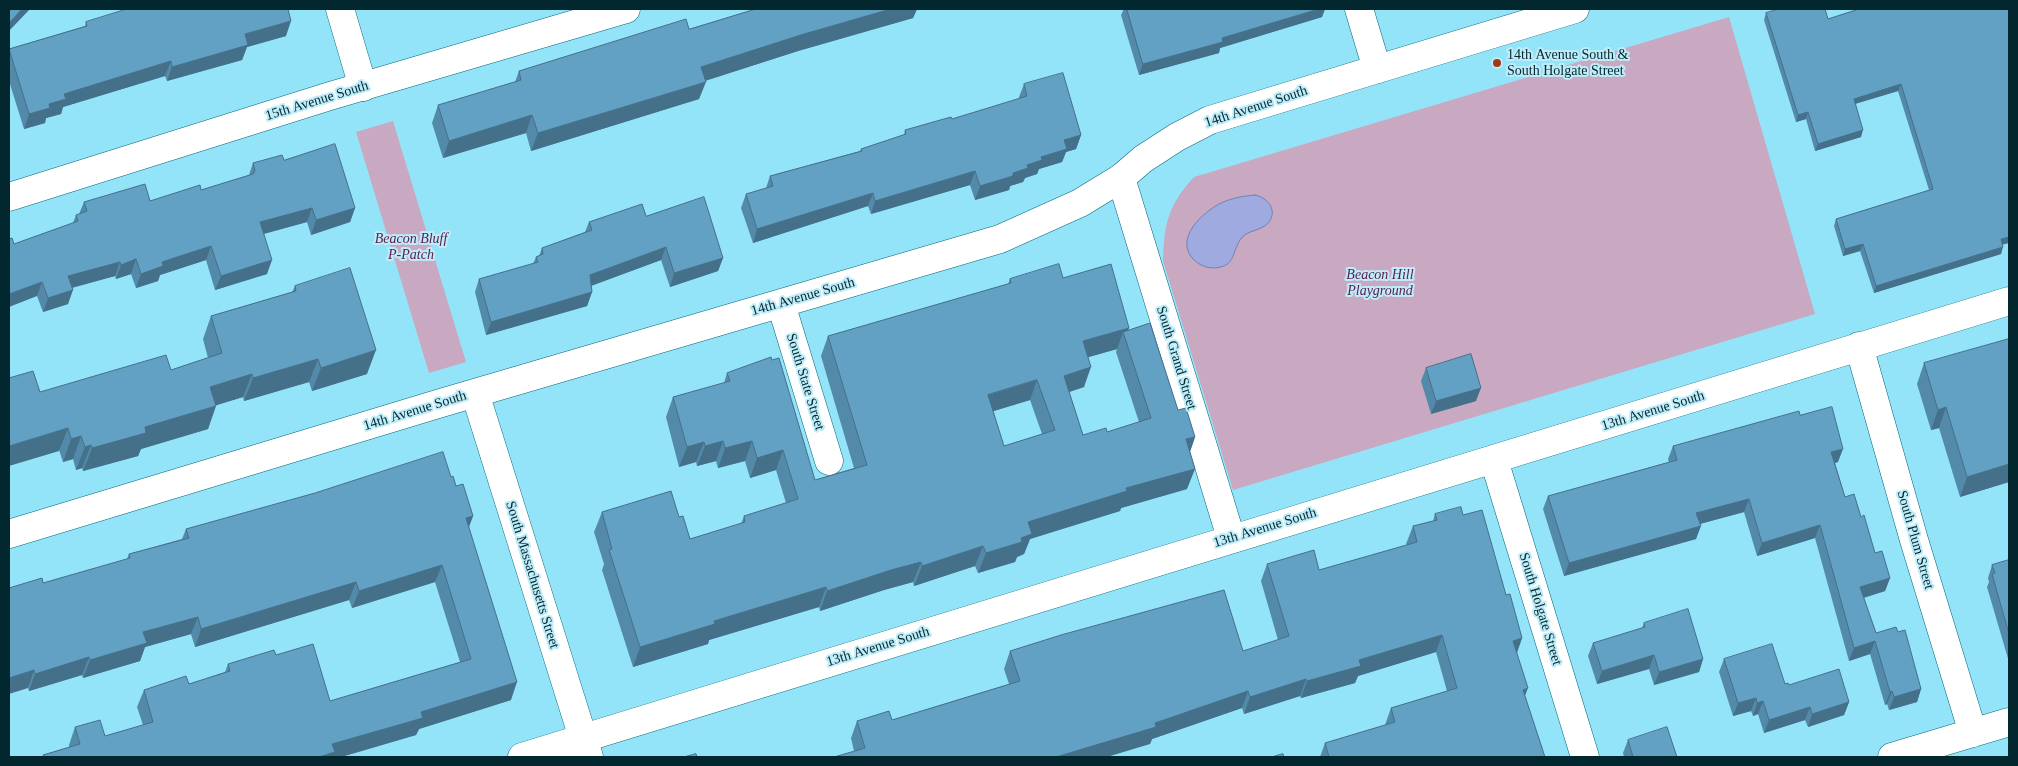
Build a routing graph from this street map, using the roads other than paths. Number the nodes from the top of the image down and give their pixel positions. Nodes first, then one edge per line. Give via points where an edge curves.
1 (340, 9) edge
2 (626, 9) edge
3 (1359, 9) edge
4 (1575, 9) edge
5 (1377, 69) junction
6 (363, 87) junction
7 (1121, 178) junction
8 (9, 197) edge
9 (2009, 302) edge
10 (780, 304) junction
11 (1859, 346) junction
12 (475, 392) junction
13 (1494, 460) junction
14 (829, 461) dead end
15 (9, 534) edge
16 (1231, 538) junction
17 (2009, 722) edge
18 (1973, 733) junction
19 (586, 748) edge
20 (522, 757) edge
21 (1585, 757) edge
22 (1892, 757) edge

1 - 6 street
2 - 6 street, 15th Avenue South
3 - 5 street
4 - 5 street, 14th Avenue South
5 - 7 street, 14th Avenue South via 1210,120 1176,137
6 - 8 street, 15th Avenue South
7 - 10 street, 14th Avenue South via 1046,220 1000,239
7 - 16 street, South Grand Street
9 - 11 street, 13th Avenue South
10 - 12 street, 14th Avenue South
10 - 14 street, South State Street
11 - 13 street, 13th Avenue South
11 - 18 street, South Plum Street
12 - 15 street, 14th Avenue South
12 - 19 street, South Massachusetts Street
13 - 16 street, 13th Avenue South
13 - 21 street, South Holgate Street
16 - 19 street, 13th Avenue South
17 - 18 street
18 - 22 street
19 - 20 street, 13th Avenue South

